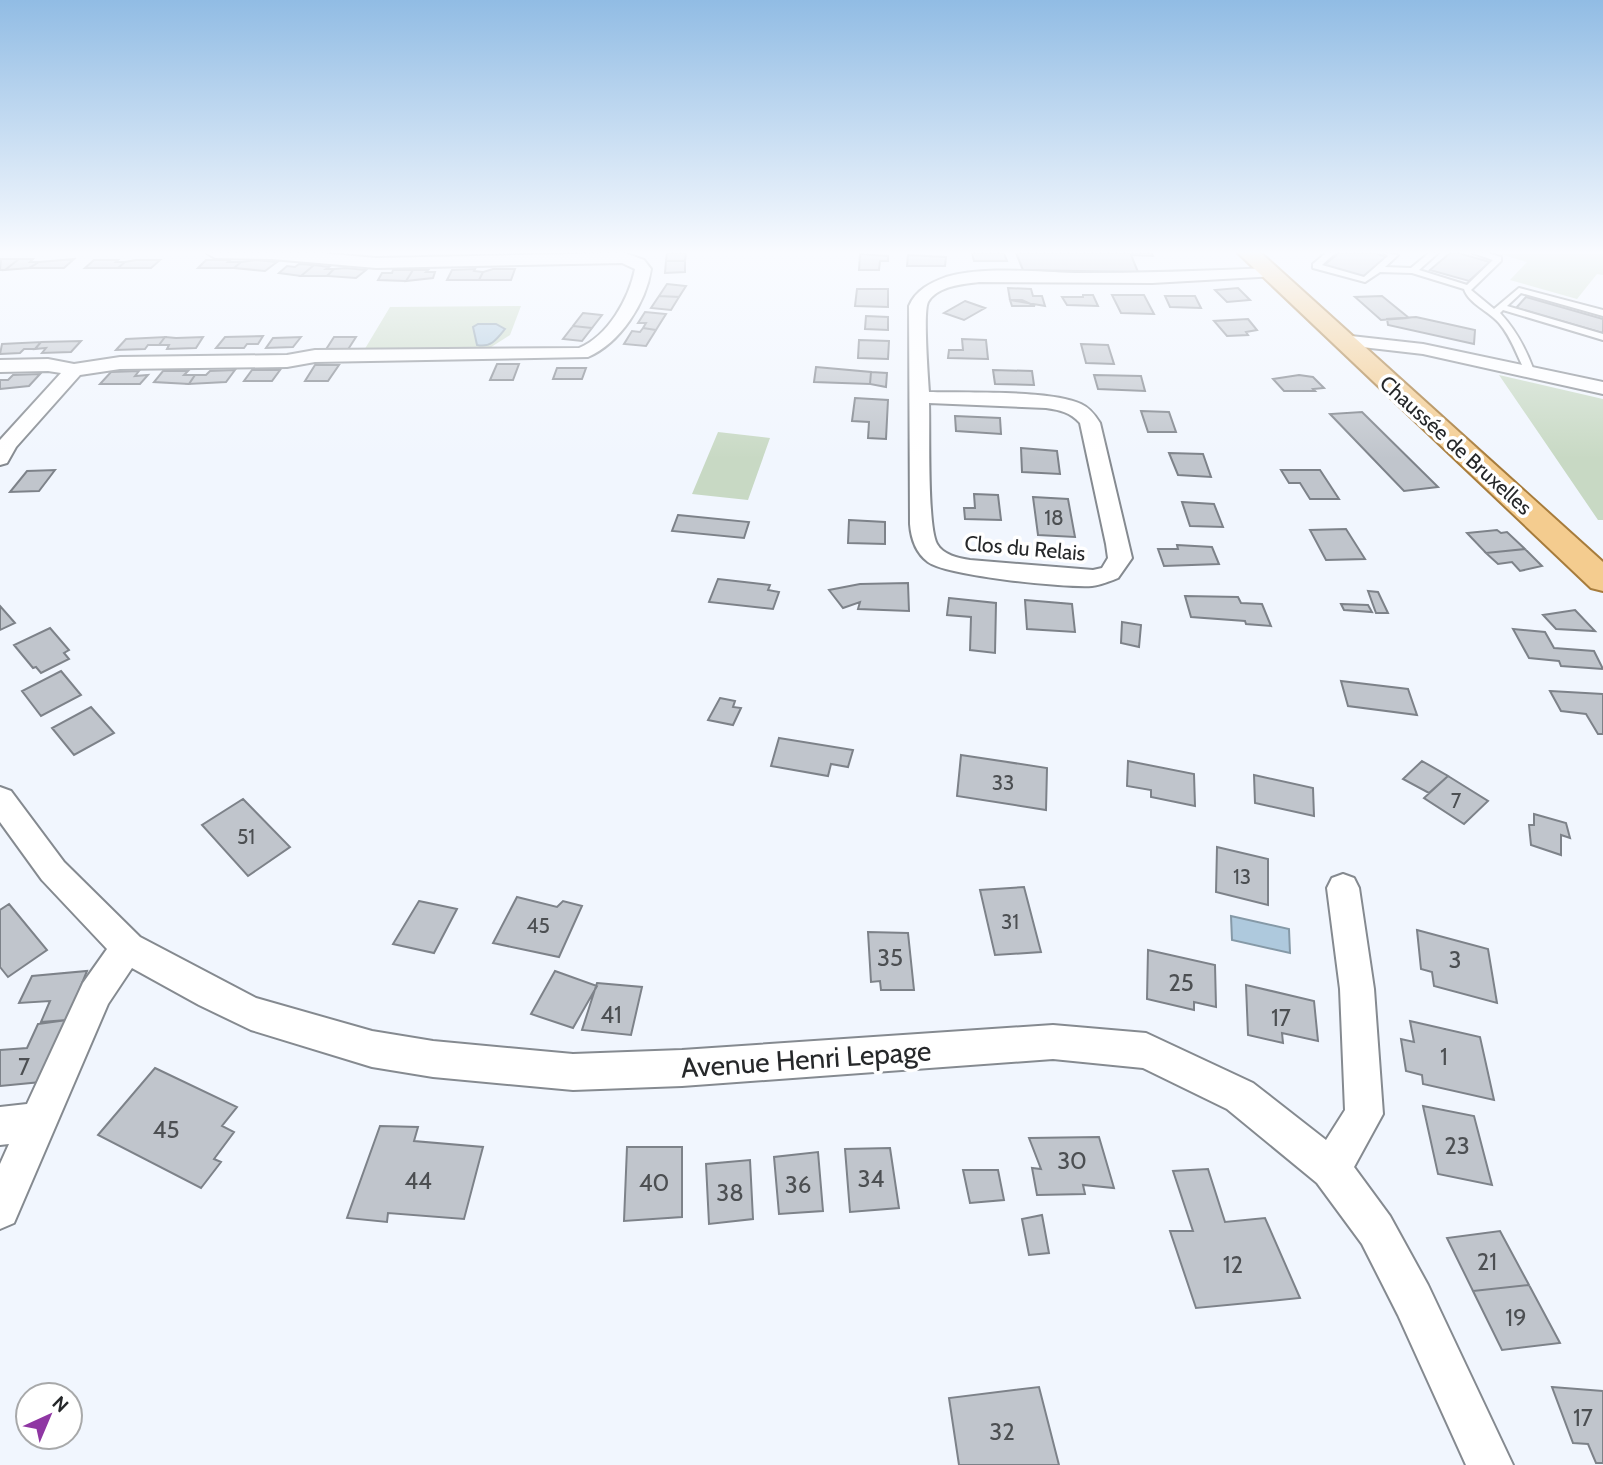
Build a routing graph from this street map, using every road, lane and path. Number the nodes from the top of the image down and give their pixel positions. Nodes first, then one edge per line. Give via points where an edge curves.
1 (616, 321) edge
2 (918, 321) edge
3 (1322, 321) edge
4 (1505, 321) edge
5 (1543, 321) edge
6 (1603, 337) edge
7 (1342, 340) junction
8 (0, 366) edge
9 (74, 370) junction
10 (1529, 371) junction
11 (1603, 388) edge
12 (920, 397) junction
13 (0, 458) edge
14 (1603, 580) edge
15 (0, 799) edge
16 (1343, 888) dead end
17 (128, 948) junction
18 (18, 1124) edge
19 (1331, 1169) junction
20 (0, 1209) edge
21 (1490, 1465) edge

1 - 9 street via 600,345 582,353 315,356 287,361 120,363
2 - 12 street, Clos du Relais
3 - 7 main road, Chaussée de Bruxelles
4 - 10 lane
5 - 6 lane
7 - 10 street via 1423,349
7 - 14 main road, Chaussée de Bruxelles
8 - 9 street
9 - 13 street
10 - 11 street
12 - 12 street, Clos du Relais via 922,532 927,550 952,565 970,568 1093,578 1110,573 1120,558 1118,544 1086,417 1079,410 1065,404
15 - 17 street, Avenue Henri Lepage via 53,871
16 - 19 street via 1357,989 1364,1114
17 - 18 street via 105,975
17 - 19 street, Avenue Henri Lepage via 251,1013 322,1036 421,1057 525,1069 625,1072 1053,1042 1146,1052 1240,1096
18 - 20 street
19 - 21 street, Avenue Henri Lepage via 1376,1230

